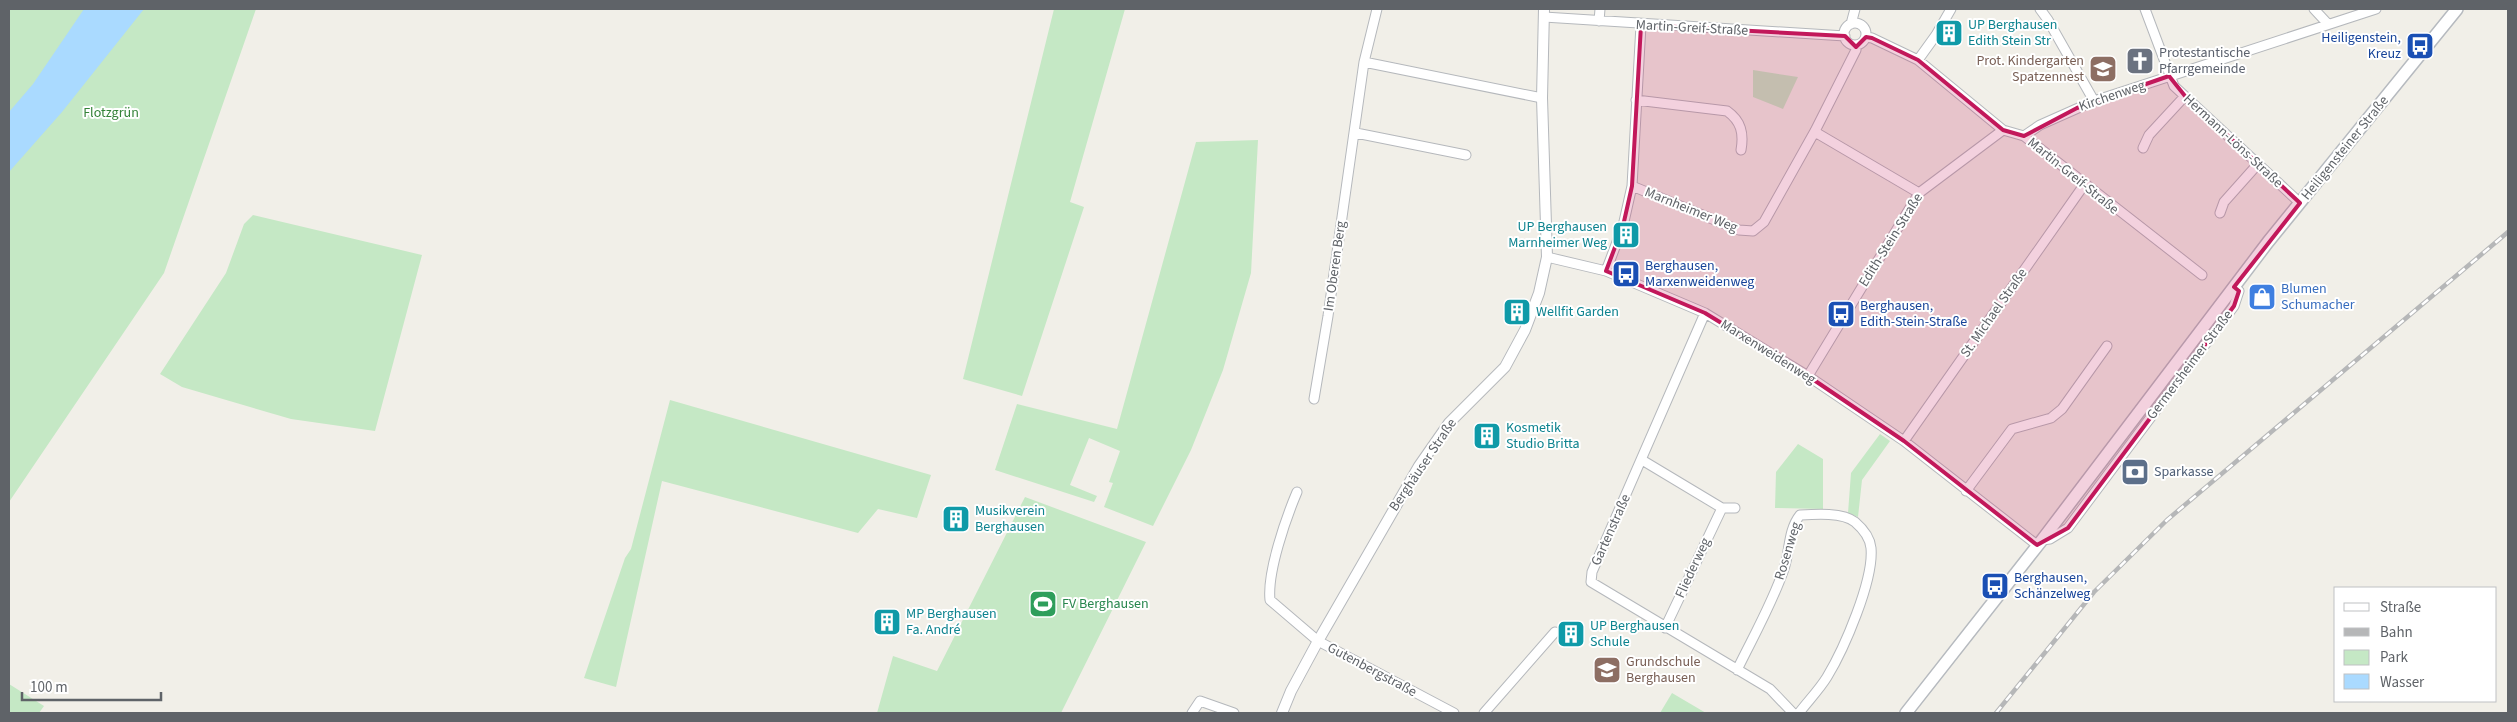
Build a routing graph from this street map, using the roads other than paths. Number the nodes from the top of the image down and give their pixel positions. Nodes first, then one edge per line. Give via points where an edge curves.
1 (1377, 9) edge
2 (1600, 9) edge
3 (1855, 9) edge
4 (1951, 9) edge
5 (2040, 9) edge
6 (2145, 9) edge
7 (2314, 9) edge
8 (2376, 9) edge
9 (2457, 9) edge
10 (1544, 13) edge
11 (1599, 21) junction
12 (2327, 23) junction
13 (1851, 24) junction
14 (1642, 25) junction
15 (1845, 36) junction
16 (1866, 37) junction
17 (1856, 45) junction
18 (1918, 60) junction
19 (1364, 62) junction
20 (2169, 76) junction
21 (2185, 96) junction
22 (1542, 98) junction
23 (1636, 100) junction
24 (2094, 101) junction
25 (2003, 130) junction
26 (1815, 132) junction
27 (1356, 133) junction
28 (2024, 136) junction
29 (2143, 148) dead end
30 (1741, 150) dead end
31 (1466, 155) dead end
32 (2257, 165) junction
33 (2084, 185) junction
34 (1632, 186) junction
35 (1919, 193) junction
36 (2300, 203) junction
37 (2220, 213) dead end
38 (1547, 257) junction
39 (1606, 271) junction
40 (2202, 275) dead end
41 (2234, 287) joint
42 (1704, 313) junction
43 (2107, 346) dead end
44 (1808, 376) junction
45 (1314, 399) dead end
46 (1904, 441) junction
47 (1642, 460) junction
48 (1966, 491) junction
49 (1298, 492) dead end
50 (1722, 508) junction
51 (1736, 508) dead end
52 (2039, 543) junction
53 (1665, 628) junction
54 (1555, 632) dead end
55 (1318, 641) junction
56 (1737, 670) junction
57 (1192, 713) edge
58 (1234, 713) edge
59 (1282, 713) edge
60 (1454, 713) edge
61 (1484, 713) edge
62 (1793, 713) edge
63 (1799, 713) edge
64 (1906, 713) edge

1 - 19 street, Im Oberen Berg
2 - 11 street
3 - 13 street
4 - 18 street
5 - 24 street
6 - 20 street, Hermann-Löns-Straße
7 - 12 street
8 - 12 street, Kirchenweg
9 - 36 main road, Heiligensteiner Straße
10 - 11 street, Martin-Greif-Straße
10 - 22 street, Berghäuser Straße
11 - 14 street, Martin-Greif-Straße
12 - 20 street, Kirchenweg
13 - 15 street
13 - 16 street, Martin-Greif-Straße via 1861,25
14 - 15 street, Martin-Greif-Straße
14 - 23 street, Marnheimer Weg
15 - 17 street
16 - 17 street
16 - 18 street, Martin-Greif-Straße
17 - 26 street, Marnheimer Weg
18 - 25 street, Martin-Greif-Straße
19 - 22 street
19 - 27 street, Im Oberen Berg
20 - 21 street, Hermann-Löns-Straße
20 - 24 street, Kirchenweg
21 - 29 street via 2149,135
21 - 32 street, Hermann-Löns-Straße
22 - 38 street, Berghäuser Straße
23 - 30 street via 1727,111 1737,118 1743,137
23 - 34 street, Marnheimer Weg
24 - 28 street, Kirchenweg via 2040,125
25 - 28 street, Martin-Greif-Straße
25 - 35 street, Edith-Stein-Straße
26 - 34 street, Marnheimer Weg via 1764,222 1753,231 1739,230
26 - 35 street
27 - 31 street
27 - 45 street, Im Oberen Berg
28 - 33 street, Martin-Greif-Straße
32 - 36 street, Hermann-Löns-Straße
32 - 37 street via 2224,202
33 - 40 street, Martin-Greif-Straße
33 - 46 street, St. Michael Straße
34 - 39 street, Marnheimer Weg via 1624,226
35 - 44 street, Edith-Stein-Straße
36 - 41 main road, Heiligensteiner Straße
38 - 39 street, Marxenweidenweg
38 - 55 street, Berghäuser Straße via 1525,330 1505,367 1449,423 1395,507
39 - 42 street, Marxenweidenweg
41 - 52 main road, Germersheimer Straße
42 - 44 street, Marxenweidenweg
42 - 47 street, Gartenstraße
43 - 48 street via 2062,409 2051,418 2012,429
44 - 46 street, Marxenweidenweg
46 - 48 street, Marxenweidenweg
47 - 50 street
47 - 53 street, Gartenstraße via 1592,572 1591,582
48 - 52 street, Marxenweidenweg
49 - 55 street, Gutenbergstraße via 1279,545 1270,600
50 - 51 street
50 - 53 street, Fliederweg
52 - 64 main road, Germersheimer Straße
53 - 56 street, Gartenstraße
54 - 61 street
55 - 59 street, Berghäuser Straße
55 - 60 street, Gutenbergstraße
56 - 62 street, Gartenstraße via 1770,689
56 - 63 street, Rosenweg via 1785,567 1794,523 1800,515 1845,517 1855,522 1866,535 1871,548 1864,590 1834,663
57 - 58 street via 1200,701

